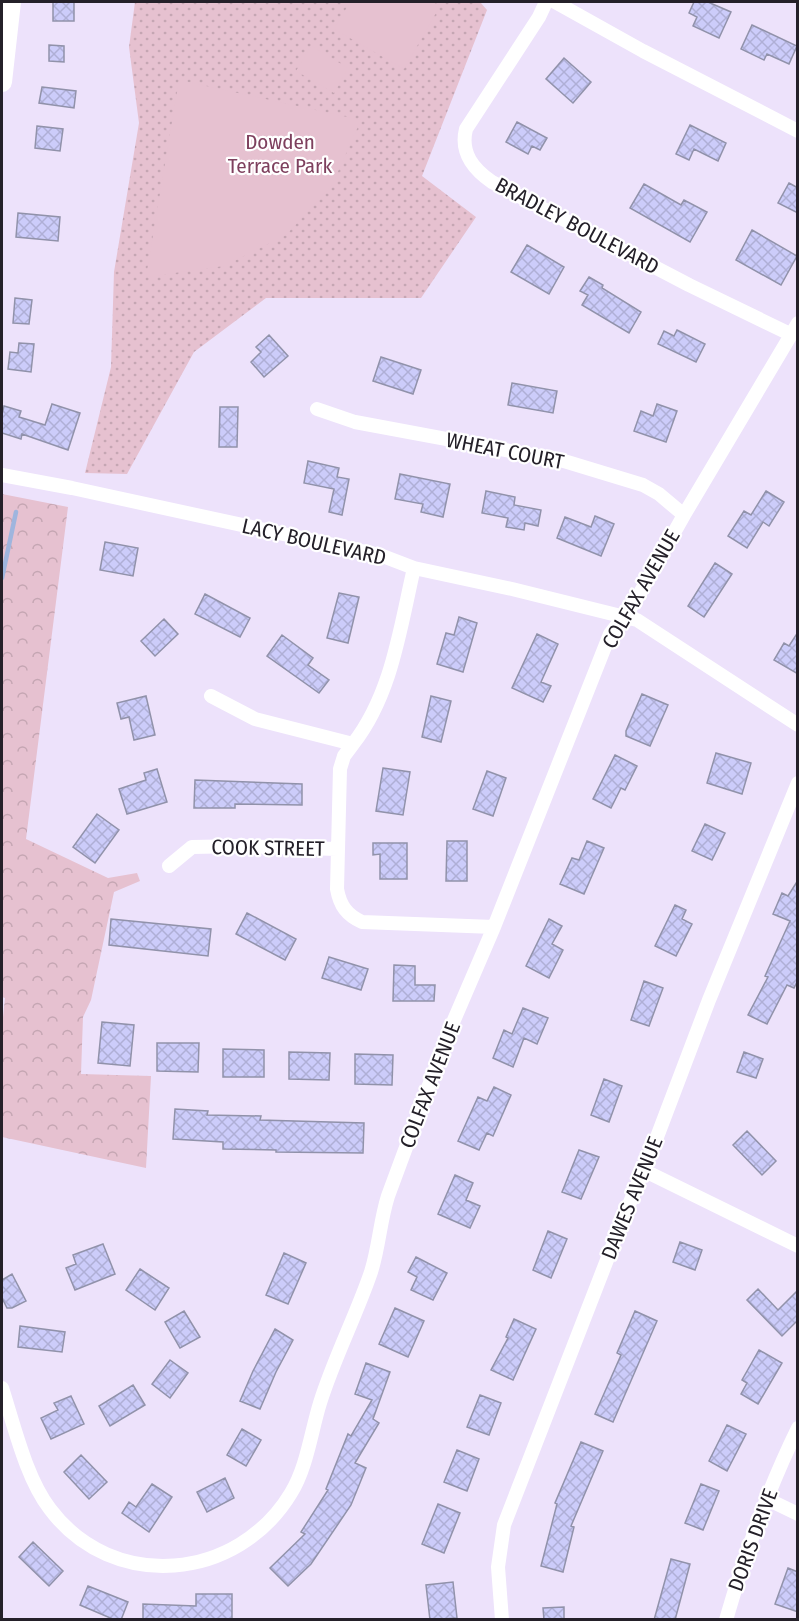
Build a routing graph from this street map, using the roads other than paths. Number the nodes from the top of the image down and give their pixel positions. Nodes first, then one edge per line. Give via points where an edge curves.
1 (11, 2) edge
2 (546, 2) edge
3 (555, 2) edge
4 (2, 82) edge
5 (798, 131) edge
6 (794, 328) edge
7 (317, 409) dead end
8 (2, 475) edge
9 (684, 514) junction
10 (414, 567) junction
11 (624, 617) junction
12 (210, 696) dead end
13 (798, 725) edge
14 (353, 744) junction
15 (798, 783) edge
16 (338, 849) junction
17 (169, 866) dead end
18 (494, 927) junction
19 (643, 1170) junction
20 (798, 1246) edge
21 (2, 1388) edge
22 (798, 1428) edge
23 (767, 1499) junction
24 (798, 1514) edge
25 (502, 1620) edge
26 (726, 1620) edge

1 - 4 street
2 - 6 street, BRADLEY BOULEVARD via 466,129 463,139 470,162 492,183 689,285
3 - 5 street
6 - 9 street, COLFAX AVENUE
7 - 9 street, WHEAT COURT via 355,422 564,461 643,485
8 - 10 street, LACY BOULEVARD via 380,555
9 - 11 street, COLFAX AVENUE
10 - 11 street, LACY BOULEVARD
10 - 14 street via 384,690
11 - 13 street, LACY BOULEVARD via 656,631
11 - 18 street, COLFAX AVENUE via 610,634
12 - 14 street via 255,719
14 - 16 street via 340,770
15 - 19 street, DAWES AVENUE
16 - 17 street, COOK STREET via 192,847
16 - 18 street via 338,899 352,917 362,922
18 - 21 street, COLFAX AVENUE via 448,1034 388,1196 371,1270 321,1401 302,1471 279,1511 262,1529 217,1557 172,1566 128,1562 85,1543 50,1510 37,1490
19 - 20 street
19 - 25 street, DAWES AVENUE via 504,1525 498,1567
22 - 23 street, DORIS DRIVE
23 - 24 street
23 - 26 street, DORIS DRIVE

